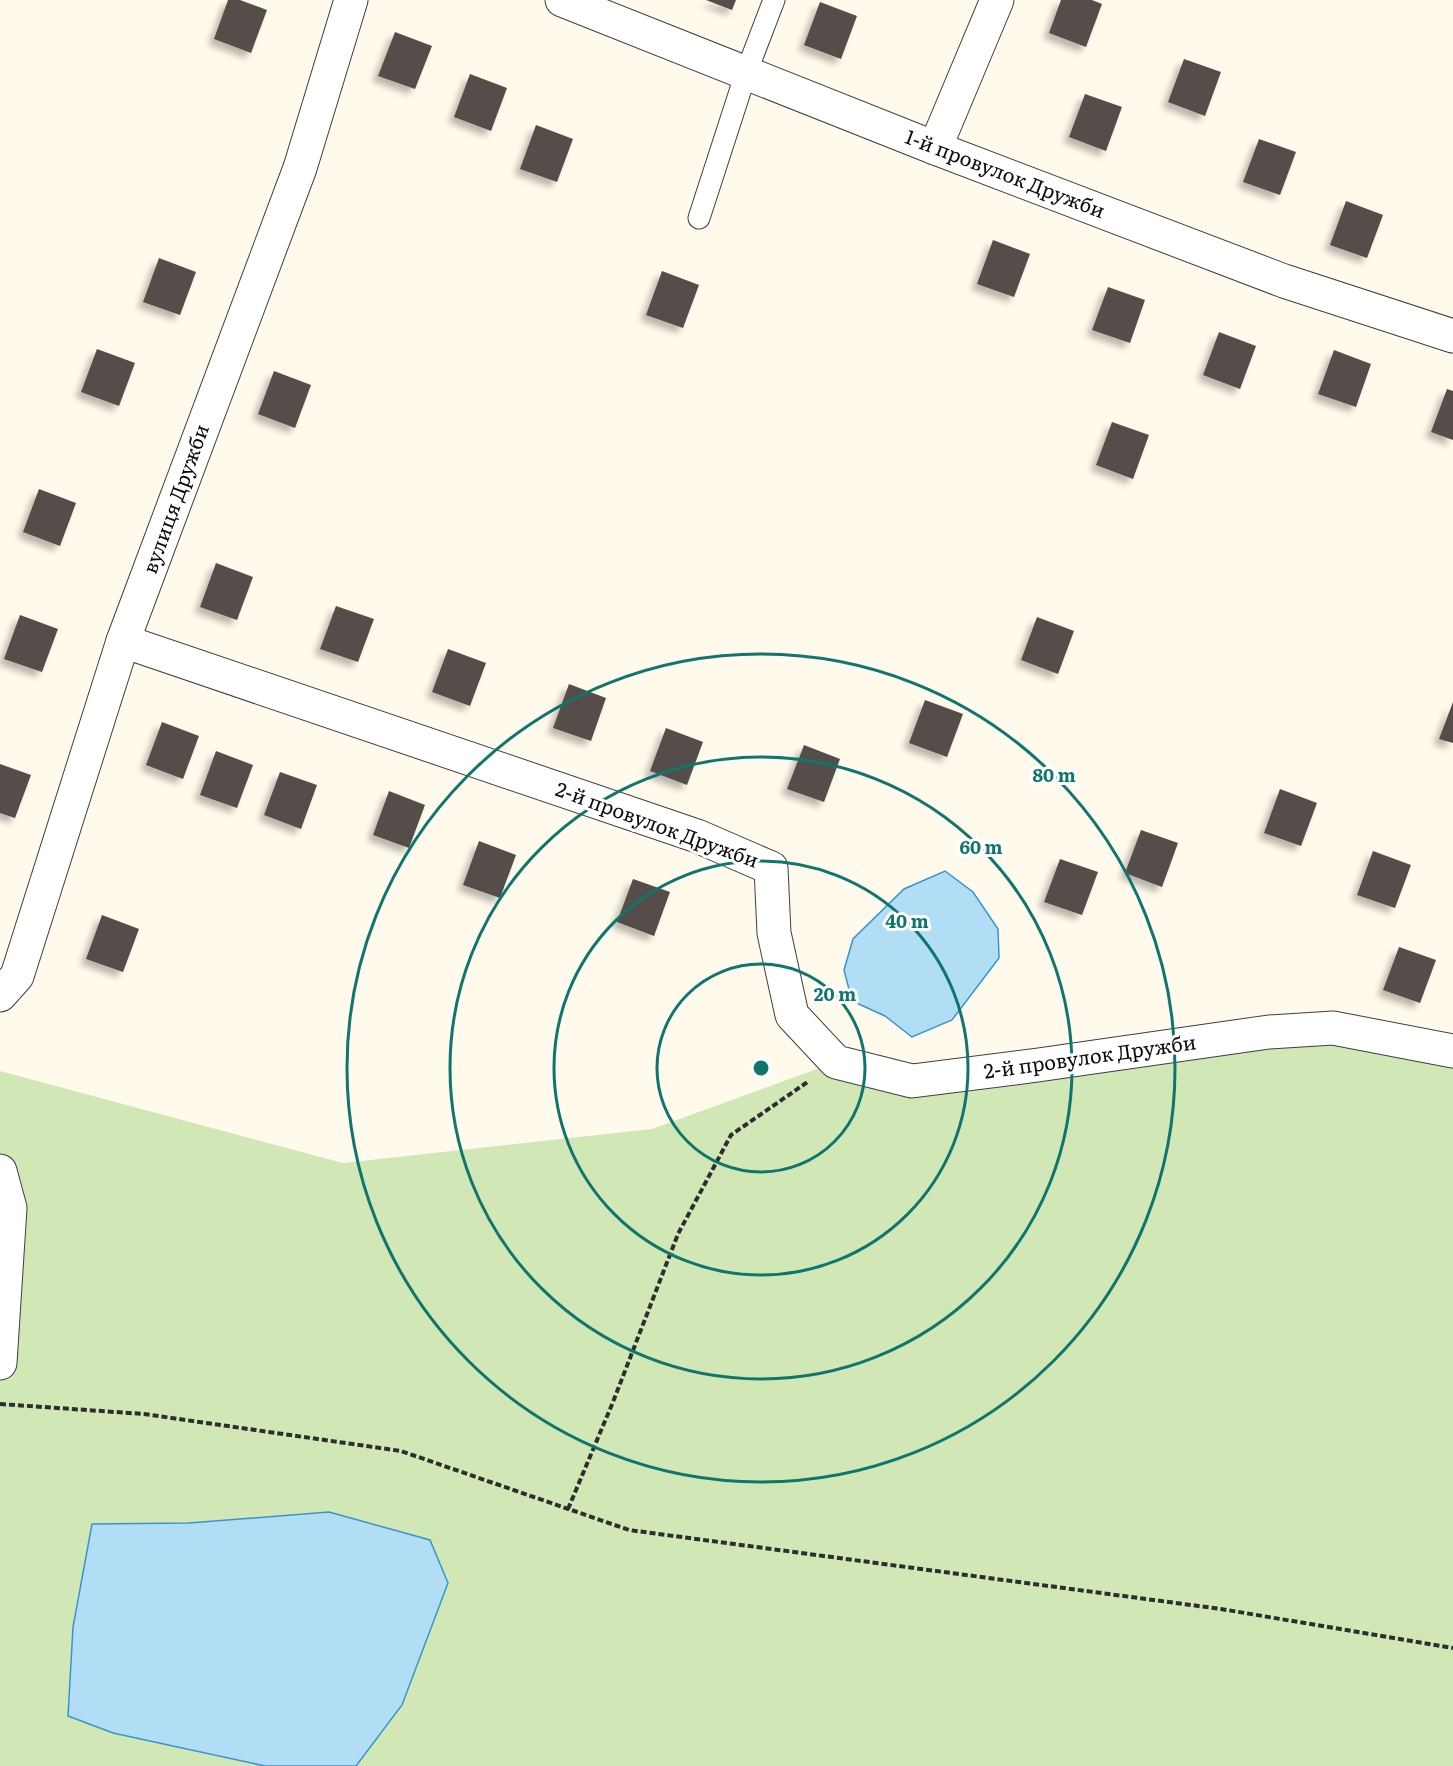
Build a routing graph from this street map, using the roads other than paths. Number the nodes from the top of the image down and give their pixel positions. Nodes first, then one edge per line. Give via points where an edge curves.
1 (351, 0) edge
2 (562, 0) edge
3 (774, 0) edge
4 (997, 0) edge
5 (746, 73) junction
6 (935, 148) junction
7 (699, 218) dead end
8 (1453, 336) edge
9 (123, 641) junction
10 (0, 995) edge
11 (1453, 1051) edge
12 (0, 1172) edge
13 (0, 1363) edge

1 - 9 street, вулиця Дружби via 300,168
2 - 5 street, 1-й провулок Дружби
3 - 5 lane
4 - 6 street
5 - 6 street, 1-й провулок Дружби
5 - 7 lane
6 - 8 street, 1-й провулок Дружби via 1284,281
9 - 10 street, вулиця Дружби via 17,976
9 - 11 street, 2-й провулок Дружби via 697,836 771,868 774,933 792,1015 836,1062 912,1081 1269,1032 1333,1028
12 - 13 street via 10,1208

